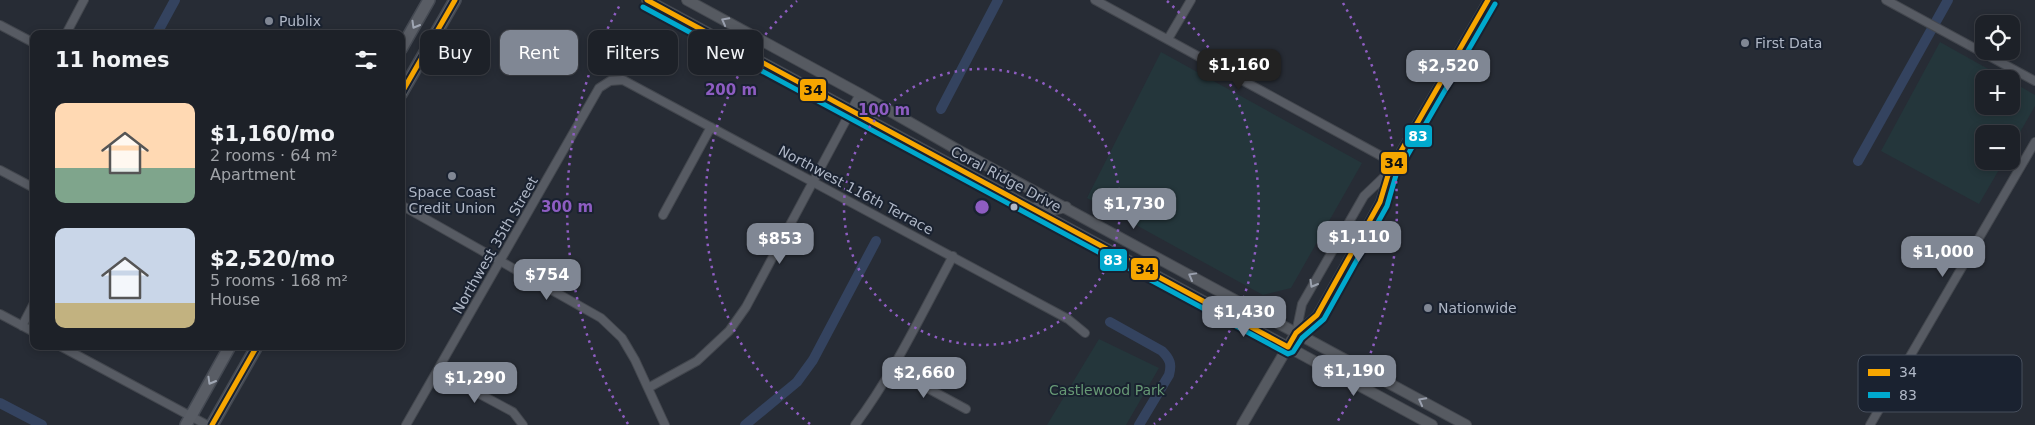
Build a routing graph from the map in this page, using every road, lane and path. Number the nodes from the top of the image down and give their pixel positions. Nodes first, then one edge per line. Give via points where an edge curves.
1 (84, 0) edge
2 (429, 0) edge
3 (455, 0) edge
4 (648, 0) edge
5 (686, 0) edge
6 (1095, 0) edge
7 (1191, 0) edge
8 (1488, 0) edge
9 (1886, 0) edge
10 (0, 25) edge
11 (68, 30) edge
12 (1168, 40) junction
13 (30, 41) edge
14 (405, 42) edge
15 (610, 81) joint
16 (2035, 81) edge
17 (405, 87) edge
18 (860, 94) junction
19 (850, 110) junction
20 (711, 127) junction
21 (2035, 142) edge
22 (1394, 163) junction
23 (0, 170) edge
24 (1389, 172) junction
25 (812, 181) junction
26 (30, 186) edge
27 (405, 207) edge
28 (1066, 207) junction
29 (1030, 208) junction
30 (663, 215) dead end
31 (953, 256) junction
32 (500, 261) junction
33 (30, 311) edge
34 (0, 314) edge
35 (22, 326) junction
36 (30, 330) edge
37 (1296, 333) junction
38 (1085, 334) dead end
39 (1288, 347) junction
40 (67, 350) edge
41 (228, 350) edge
42 (255, 350) edge
43 (1911, 355) edge
44 (892, 369) junction
45 (437, 371) junction
46 (648, 388) junction
47 (966, 408) dead end
48 (1878, 412) edge
49 (188, 420) edge
50 (207, 425) edge
51 (212, 425) edge
52 (406, 425) edge
53 (523, 425) edge
54 (665, 425) edge
55 (855, 425) edge
56 (1242, 425) edge
57 (1432, 425) edge
58 (1466, 425) edge
59 (1870, 425) edge

1 - 11 street
2 -> 14 main road
3 - 17 main road
4 - 19 main road, Coral Ridge Drive
18 -> 5 main road, Coral Ridge Drive
6 - 12 street
7 - 12 street
8 - 22 street
9 - 16 street
10 - 13 street
12 - 22 street
15 - 20 street, Northwest 116th Terrace via 623,80
15 - 32 street, Northwest 35th Street via 599,88
18 - 19 street
18 - 28 main road, Coral Ridge Drive
19 - 25 street
19 - 29 main road, Coral Ridge Drive
20 - 25 street, Northwest 116th Terrace
20 - 30 street
21 - 43 street
22 - 24 street
23 - 26 street
24 - 37 street via 1380,202 1317,316
24 -> 37 street via 1364,196 1302,304
25 - 31 street, Northwest 116th Terrace
25 - 46 street via 746,307 728,331 697,361
27 - 32 street
28 - 29 main road via 1052,210
37 -> 28 main road, Coral Ridge Drive
29 - 39 main road, Coral Ridge Drive
31 - 38 street, Northwest 116th Terrace via 1068,318
31 - 44 street
32 - 45 street, Northwest 35th Street
32 - 46 street via 601,318 622,338
33 - 35 street
34 - 35 street
35 - 36 street
37 - 39 main road
58 -> 37 main road, Coral Ridge Drive
39 - 56 main road
39 - 57 main road, Coral Ridge Drive
40 - 49 street
41 -> 49 main road
42 - 51 main road
44 - 47 street
44 - 55 street
45 - 52 street, Northwest 35th Street
45 - 53 street via 513,412
46 - 54 street
48 - 59 street
49 - 50 street

